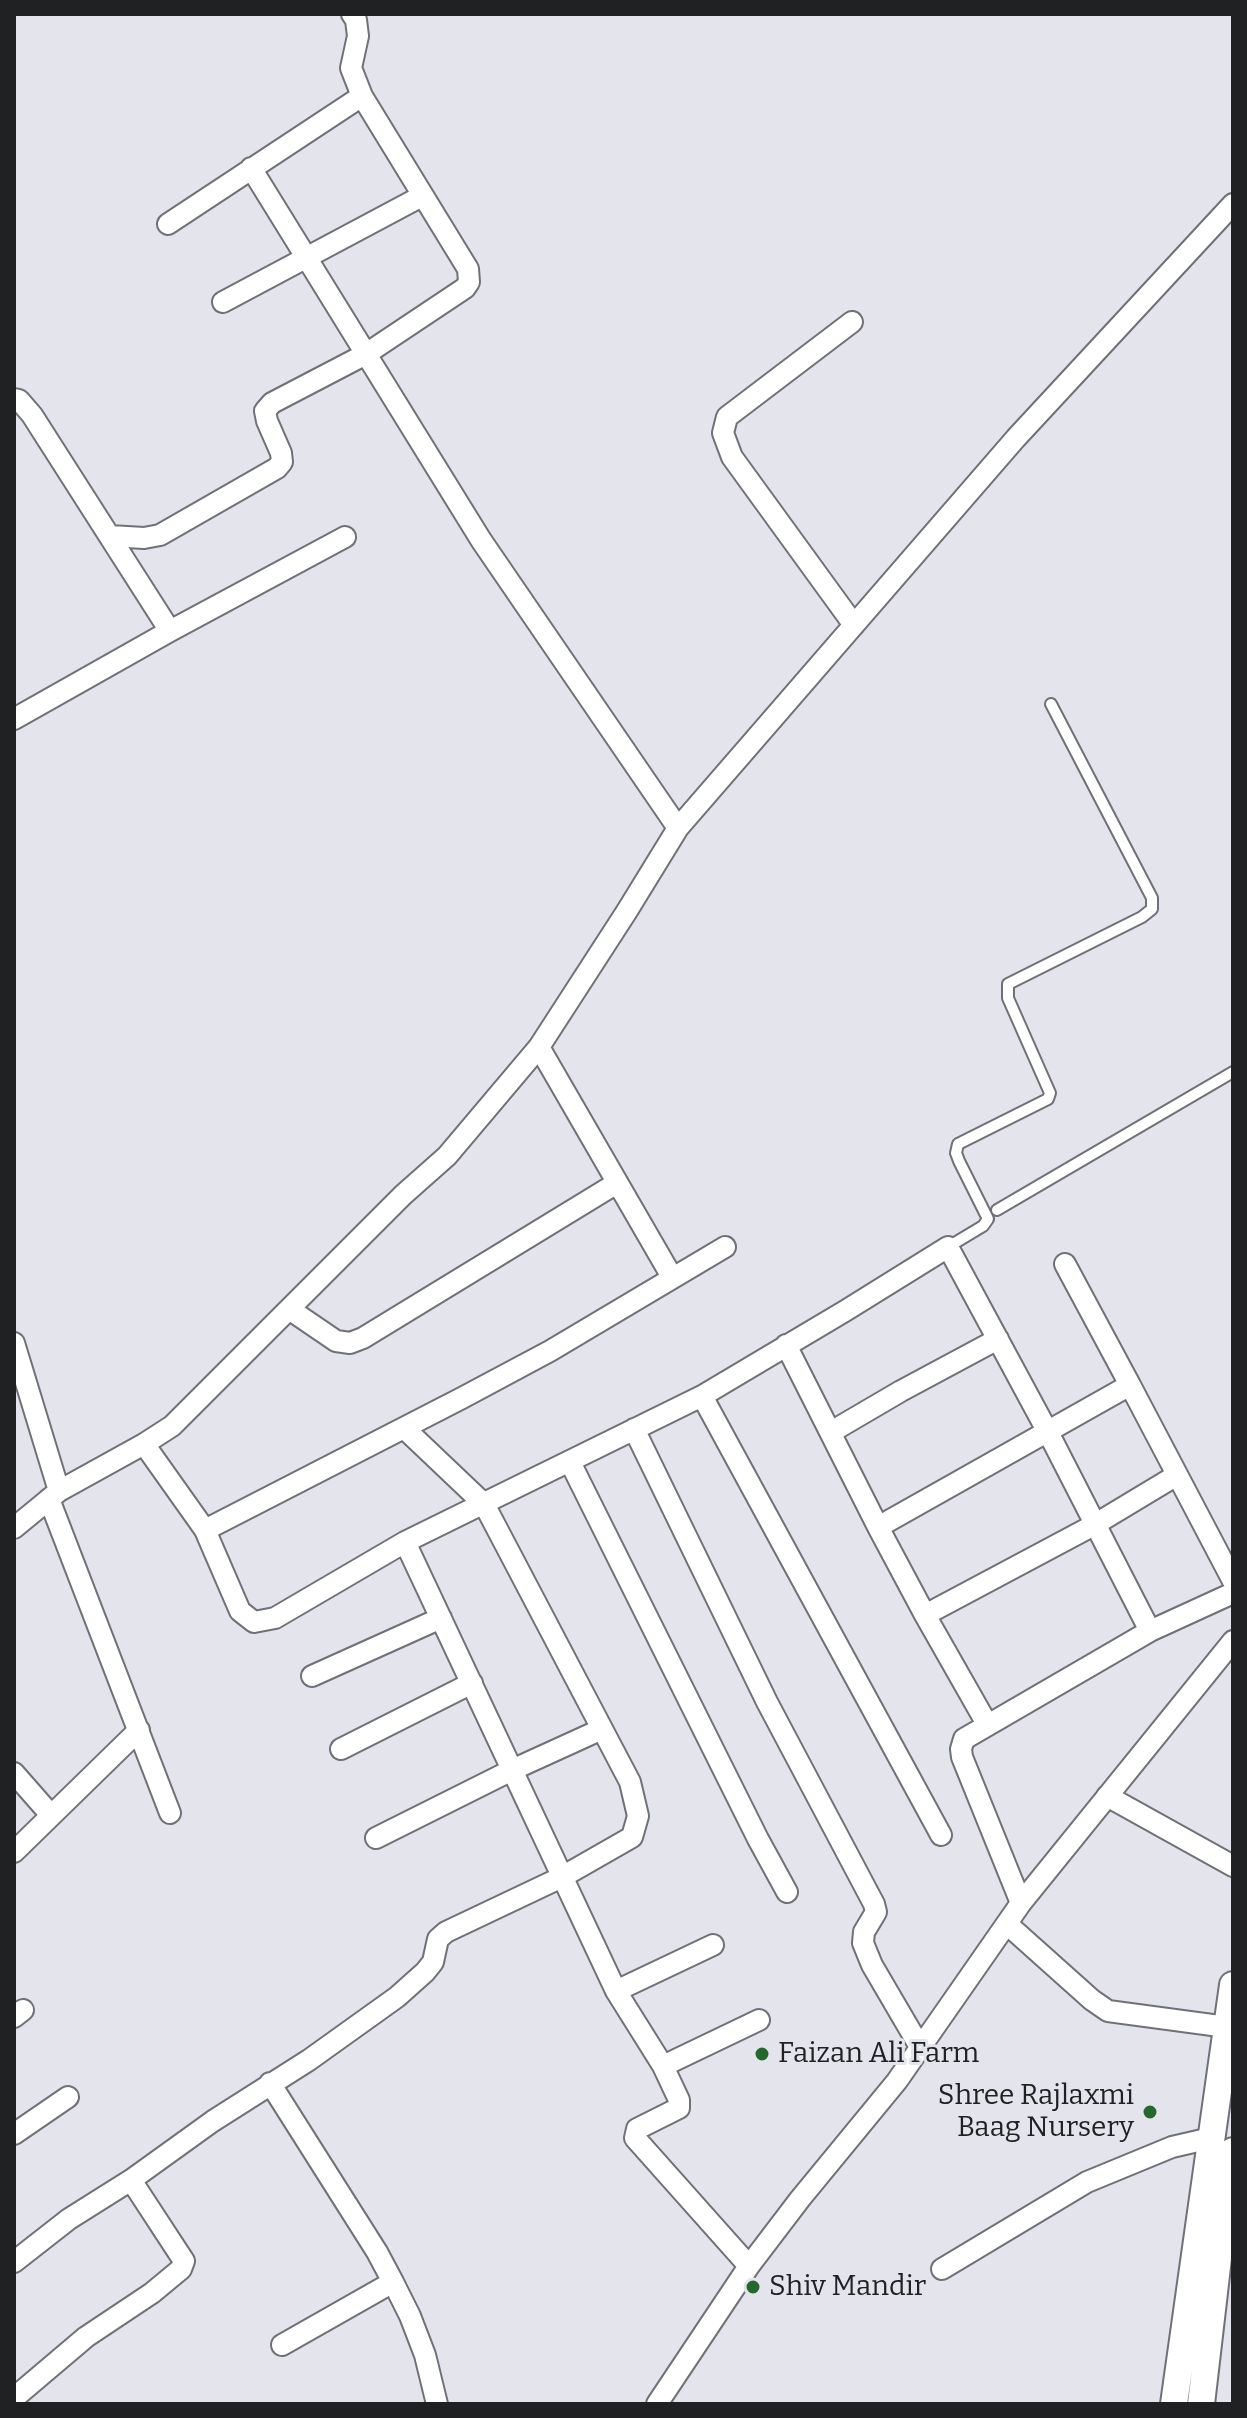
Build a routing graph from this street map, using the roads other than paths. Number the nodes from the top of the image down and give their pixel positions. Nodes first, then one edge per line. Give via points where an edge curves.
1 (352, 14) edge
2 (362, 96) junction
3 (251, 168) junction
4 (422, 196) junction
5 (1233, 204) edge
6 (168, 224) dead end
7 (307, 259) junction
8 (223, 302) dead end
9 (852, 322) dead end
10 (366, 354) junction
11 (14, 399) edge
12 (110, 536) junction
13 (345, 537) dead end
14 (854, 625) junction
15 (170, 631) junction
16 (1051, 704) dead end
17 (14, 719) edge
18 (678, 828) junction
19 (539, 1047) junction
20 (1233, 1072) edge
21 (617, 1183) junction
22 (997, 1210) dead end
23 (725, 1247) dead end
24 (948, 1247) junction
25 (1065, 1264) dead end
26 (672, 1277) junction
27 (289, 1309) junction
28 (998, 1339) junction
29 (14, 1343) edge
30 (786, 1345) junction
31 (1130, 1385) junction
32 (702, 1396) junction
33 (404, 1428) junction
34 (634, 1429) junction
35 (1048, 1431) junction
36 (831, 1432) junction
37 (144, 1444) junction
38 (570, 1462) junction
39 (1177, 1475) junction
40 (54, 1495) junction
41 (484, 1504) junction
42 (1094, 1525) junction
43 (878, 1527) junction
44 (14, 1528) edge
45 (205, 1530) junction
46 (405, 1542) junction
47 (1233, 1581) edge
48 (1233, 1593) edge
49 (925, 1615) junction
50 (441, 1618) junction
51 (1150, 1631) junction
52 (1233, 1641) edge
53 (312, 1676) dead end
54 (472, 1683) junction
55 (987, 1724) junction
56 (602, 1729) junction
57 (139, 1730) junction
58 (341, 1749) dead end
59 (512, 1770) junction
60 (14, 1773) edge
61 (1107, 1796) junction
62 (170, 1813) dead end
63 (50, 1814) junction
64 (941, 1835) dead end
65 (376, 1838) dead end
66 (14, 1852) edge
67 (1233, 1866) edge
68 (562, 1877) junction
69 (787, 1892) dead end
70 (1021, 1903) junction
71 (1007, 1924) junction
72 (713, 1945) dead end
73 (1233, 1985) edge
74 (616, 1991) junction
75 (759, 2020) dead end
76 (1227, 2027) junction
77 (920, 2047) junction
78 (663, 2066) junction
79 (270, 2083) junction
80 (68, 2097) dead end
81 (14, 2134) edge
82 (1222, 2145) edge
83 (131, 2180) junction
84 (1227, 2233) edge
85 (14, 2262) edge
86 (749, 2266) junction
87 (942, 2269) dead end
88 (393, 2282) junction
89 (282, 2345) dead end
90 (14, 2398) edge
91 (437, 2404) edge
92 (657, 2404) edge
93 (1174, 2404) edge
94 (1201, 2404) edge

1 - 2 street via 358,36 351,68
2 - 3 street
2 - 4 street
3 - 6 street
3 - 7 street
4 - 7 street
4 - 10 street via 468,269 469,282
5 - 14 street via 1016,438
7 - 8 street
7 - 10 street
9 - 14 street via 727,417 723,433 732,457
10 - 12 street via 265,411 281,453 277,468 160,535
10 - 18 street via 481,540
11 - 12 street via 32,415
12 - 15 street
13 - 15 street
14 - 18 street
15 - 17 street
16 - 24 lane via 1152,898 1152,909 1008,984 1008,998 1050,1093 1048,1099 958,1144 959,1161 988,1219
18 - 19 street
19 - 21 street
19 - 27 street via 447,1156
20 - 22 lane
21 - 26 street
21 - 27 street via 350,1343 336,1341
23 - 26 street
24 - 28 street
24 - 30 street
25 - 31 street
26 - 33 street via 550,1351
27 - 37 street via 172,1426
28 - 35 street
28 - 36 street
29 - 40 street
30 - 32 street
30 - 36 street
31 - 35 street
31 - 39 street
32 - 34 street
32 - 64 street
33 - 41 street
33 - 45 street
34 - 38 street
34 - 77 street via 767,1702 874,1904 876,1912 863,1943
35 - 42 street
35 - 43 street
36 - 43 street
37 - 40 street
37 - 45 street
38 - 41 street
38 - 69 street
39 - 42 street
39 - 47 street
40 - 44 street
40 - 57 street
41 - 46 street
41 - 56 street
42 - 49 street
42 - 51 street
43 - 49 street
45 - 46 street via 240,1611 254,1622 275,1618
46 - 50 street
48 - 51 street
49 - 55 street
50 - 53 street
50 - 54 street
51 - 55 street
52 - 61 street
54 - 58 street
54 - 59 street
55 - 70 street via 964,1739 962,1757
56 - 59 street
56 - 68 street via 630,1782 638,1816 632,1837
57 - 62 street
57 - 63 street
59 - 65 street
59 - 68 street
60 - 63 street
61 - 67 street
61 - 70 street
63 - 66 street
68 - 74 street
68 - 79 street via 446,1932 438,1939 433,1962 397,1997
70 - 71 street
71 - 76 street via 1108,2011
71 - 77 street
72 - 74 street
73 - 76 street
74 - 78 street
75 - 78 street
76 - 82 street
77 - 86 street
78 - 86 street via 679,2108 637,2129 635,2138
79 - 83 street
79 - 88 street
80 - 81 street
82 - 84 street
82 - 87 street via 1172,2147 1087,2182
82 - 93 street
83 - 85 street
83 - 90 street via 184,2261 181,2269 86,2337
84 - 94 street
86 - 92 street
88 - 89 street
88 - 91 street via 425,2355

